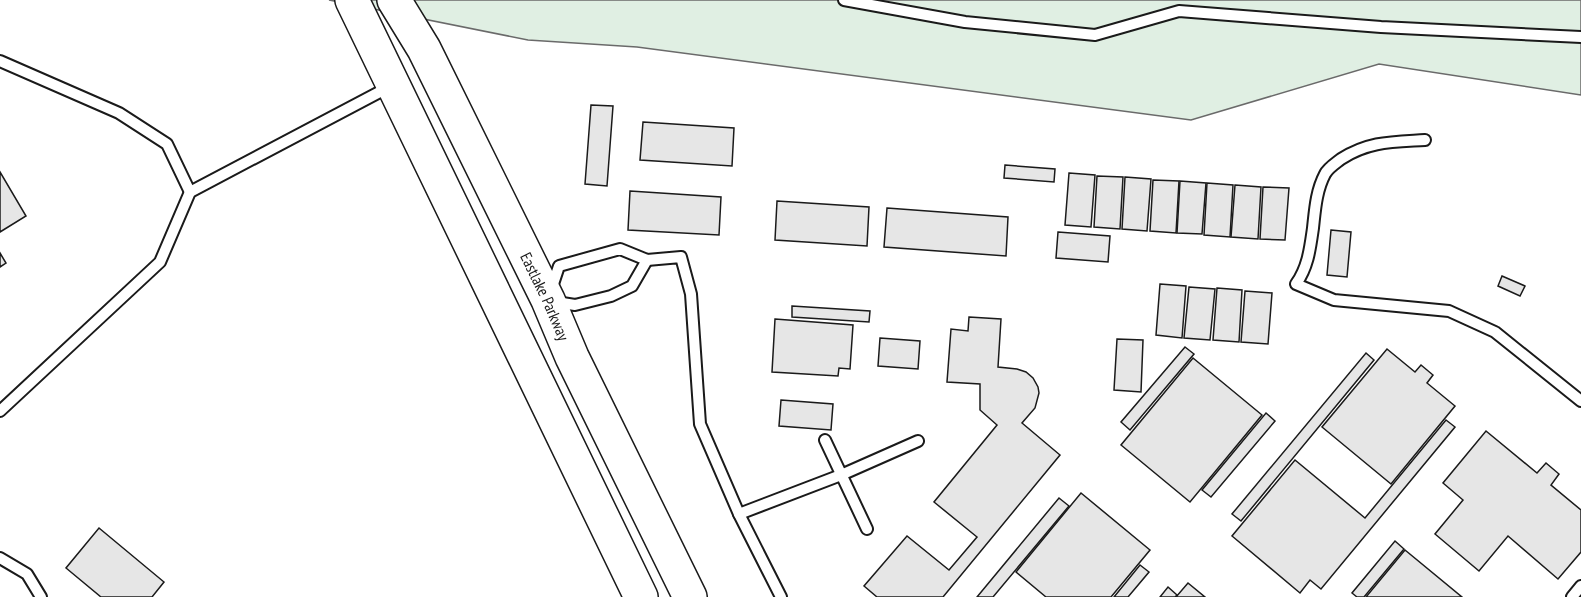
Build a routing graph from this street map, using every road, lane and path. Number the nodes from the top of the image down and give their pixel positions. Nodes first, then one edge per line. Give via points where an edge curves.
1 (352, 0) edge
2 (394, 0) edge
3 (844, 0) edge
4 (1581, 37) edge
5 (0, 61) edge
6 (394, 85) junction
7 (1425, 140) dead end
8 (190, 192) junction
9 (647, 260) junction
10 (548, 300) junction
11 (505, 314) junction
12 (1581, 401) edge
13 (0, 411) edge
14 (825, 440) dead end
15 (918, 441) dead end
16 (841, 475) junction
17 (739, 514) junction
18 (867, 529) dead end
19 (0, 558) edge
20 (1581, 586) edge
21 (41, 597) edge
22 (641, 597) edge
23 (690, 597) edge
24 (781, 597) edge
25 (1572, 597) edge

1 - 6 main road
2 - 10 main road, Eastlake Parkway via 423,49
3 - 4 lane via 965,21 1095,35 1179,11
5 - 8 lane via 119,113 167,144
6 - 8 lane
6 - 11 main road
7 - 12 lane via 1373,144 1355,150 1326,172 1317,192 1309,256 1296,284 1334,300 1449,311 1495,332
8 - 13 lane via 160,262
9 - 10 lane via 632,286 611,296 575,305
9 - 10 lane via 620,249 558,266
9 - 17 lane via 681,257 691,294 700,424
10 - 11 main road
10 - 23 main road, Eastlake Parkway
11 - 22 main road
14 - 16 lane
15 - 16 lane
16 - 17 lane
16 - 18 lane
17 - 24 lane
19 - 21 lane via 27,574
20 - 25 lane

